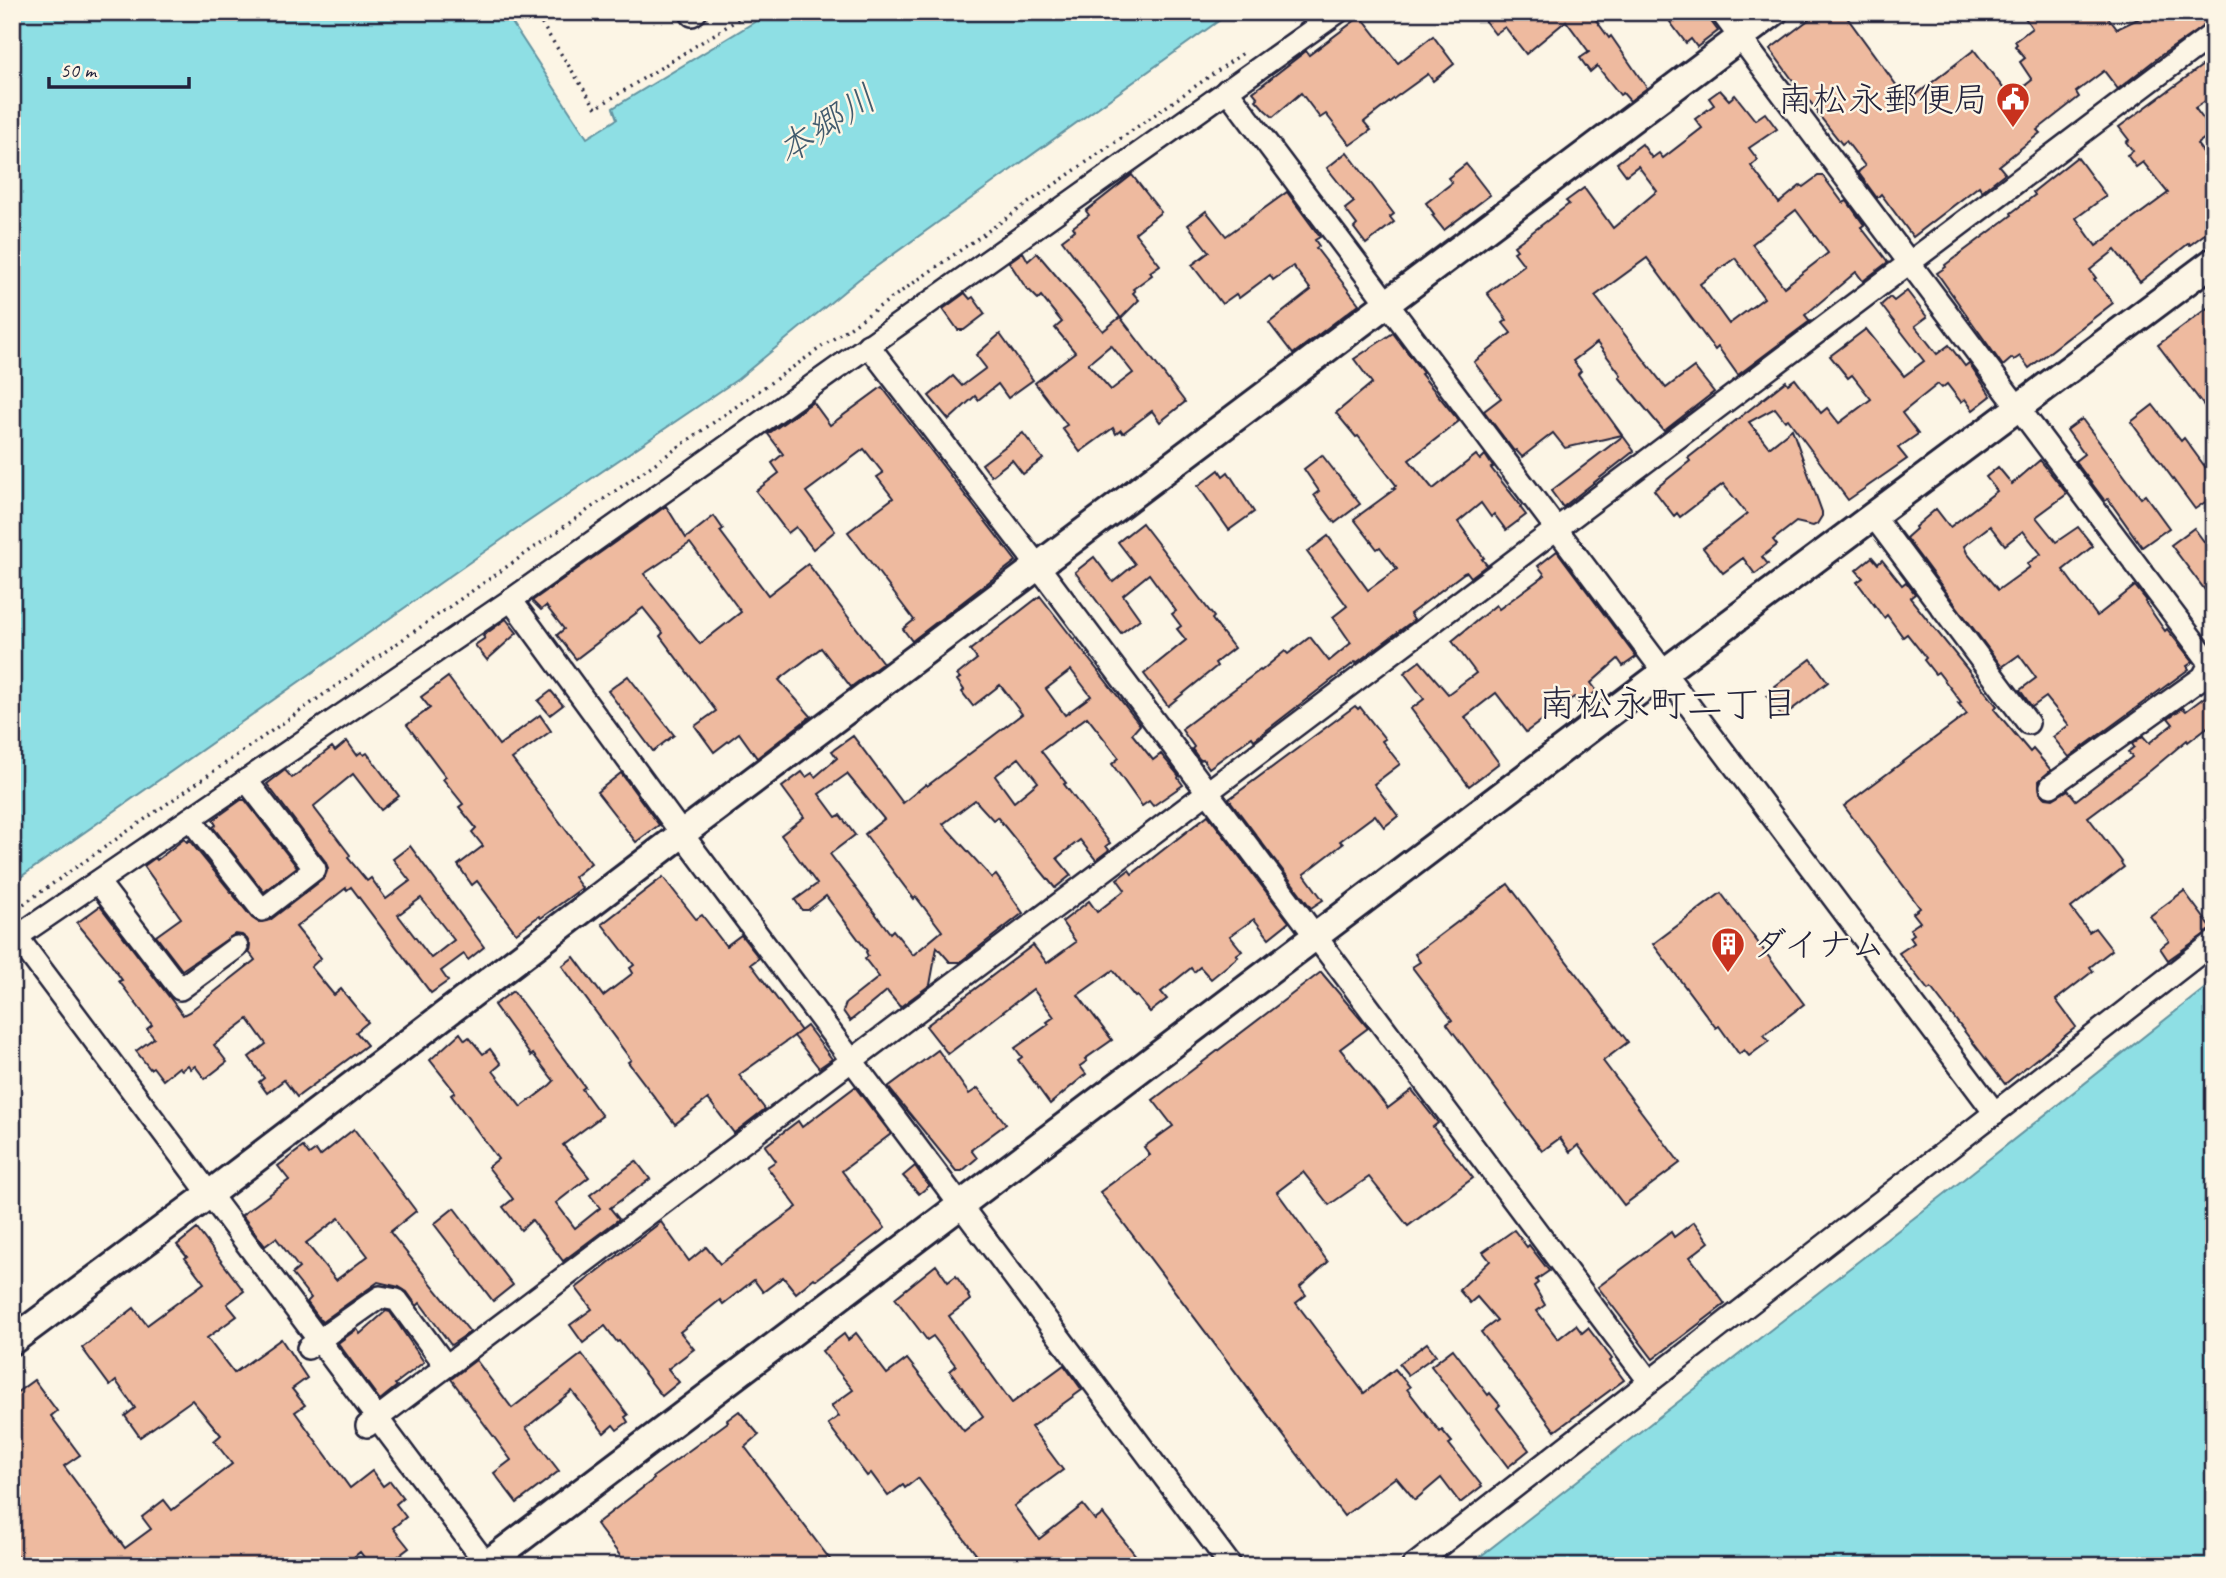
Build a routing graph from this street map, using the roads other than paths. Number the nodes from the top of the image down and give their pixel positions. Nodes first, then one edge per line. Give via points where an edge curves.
1 (690, 12) edge
2 (696, 12) edge
3 (1338, 12) edge
4 (1721, 12) edge
5 (1774, 12) edge
6 (2214, 33) edge
7 (1740, 38) junction
8 (1227, 90) junction
9 (2214, 261) edge
10 (1908, 264) junction
11 (1387, 303) junction
12 (868, 345) junction
13 (2018, 408) junction
14 (1874, 517) junction
15 (1556, 529) junction
16 (1038, 566) junction
17 (511, 600) junction
18 (2212, 662) edge
19 (1663, 673) junction
20 (2028, 723) dead end
21 (246, 780) junction
22 (2051, 786) dead end
23 (1208, 792) junction
24 (190, 819) junction
25 (682, 834) junction
26 (98, 882) junction
27 (1316, 937) junction
28 (15, 938) edge
29 (2214, 942) edge
30 (237, 947) dead end
31 (852, 1060) junction
32 (1995, 1113) junction
33 (210, 1194) junction
34 (961, 1204) junction
35 (12, 1341) edge
36 (313, 1344) junction
37 (446, 1366) junction
38 (1650, 1381) junction
39 (372, 1422) junction
40 (486, 1565) edge
41 (1231, 1566) edge
42 (1413, 1566) edge

1 - 2 street
3 - 8 street
4 - 7 street
5 - 7 street
6 - 10 street
7 - 10 street
7 - 11 street
8 - 11 street
8 - 12 street
9 - 13 street
10 - 13 street
10 - 15 street
11 - 15 street
11 - 16 street
12 - 16 street
12 - 17 street
13 - 14 street
13 - 18 street
14 - 19 street
14 - 20 street
15 - 19 street
15 - 23 street
16 - 23 street
16 - 25 street
17 - 21 street
17 - 25 street
18 - 22 street via 2203,677
19 - 27 street
19 - 32 street
21 - 24 street
21 - 24 street via 315,869 262,910
23 - 27 street
23 - 31 street
24 - 26 street
25 - 31 street
25 - 33 street
26 - 28 street
26 - 30 street via 180,989
27 - 34 street
27 - 38 street
28 - 33 street
29 - 32 street
31 - 34 street
31 - 37 street
32 - 38 street
33 - 35 street
33 - 36 street
34 - 40 street
34 - 41 street
36 - 37 street via 380,1297 397,1300
36 - 39 street
37 - 39 street
38 - 42 street
39 - 40 street

